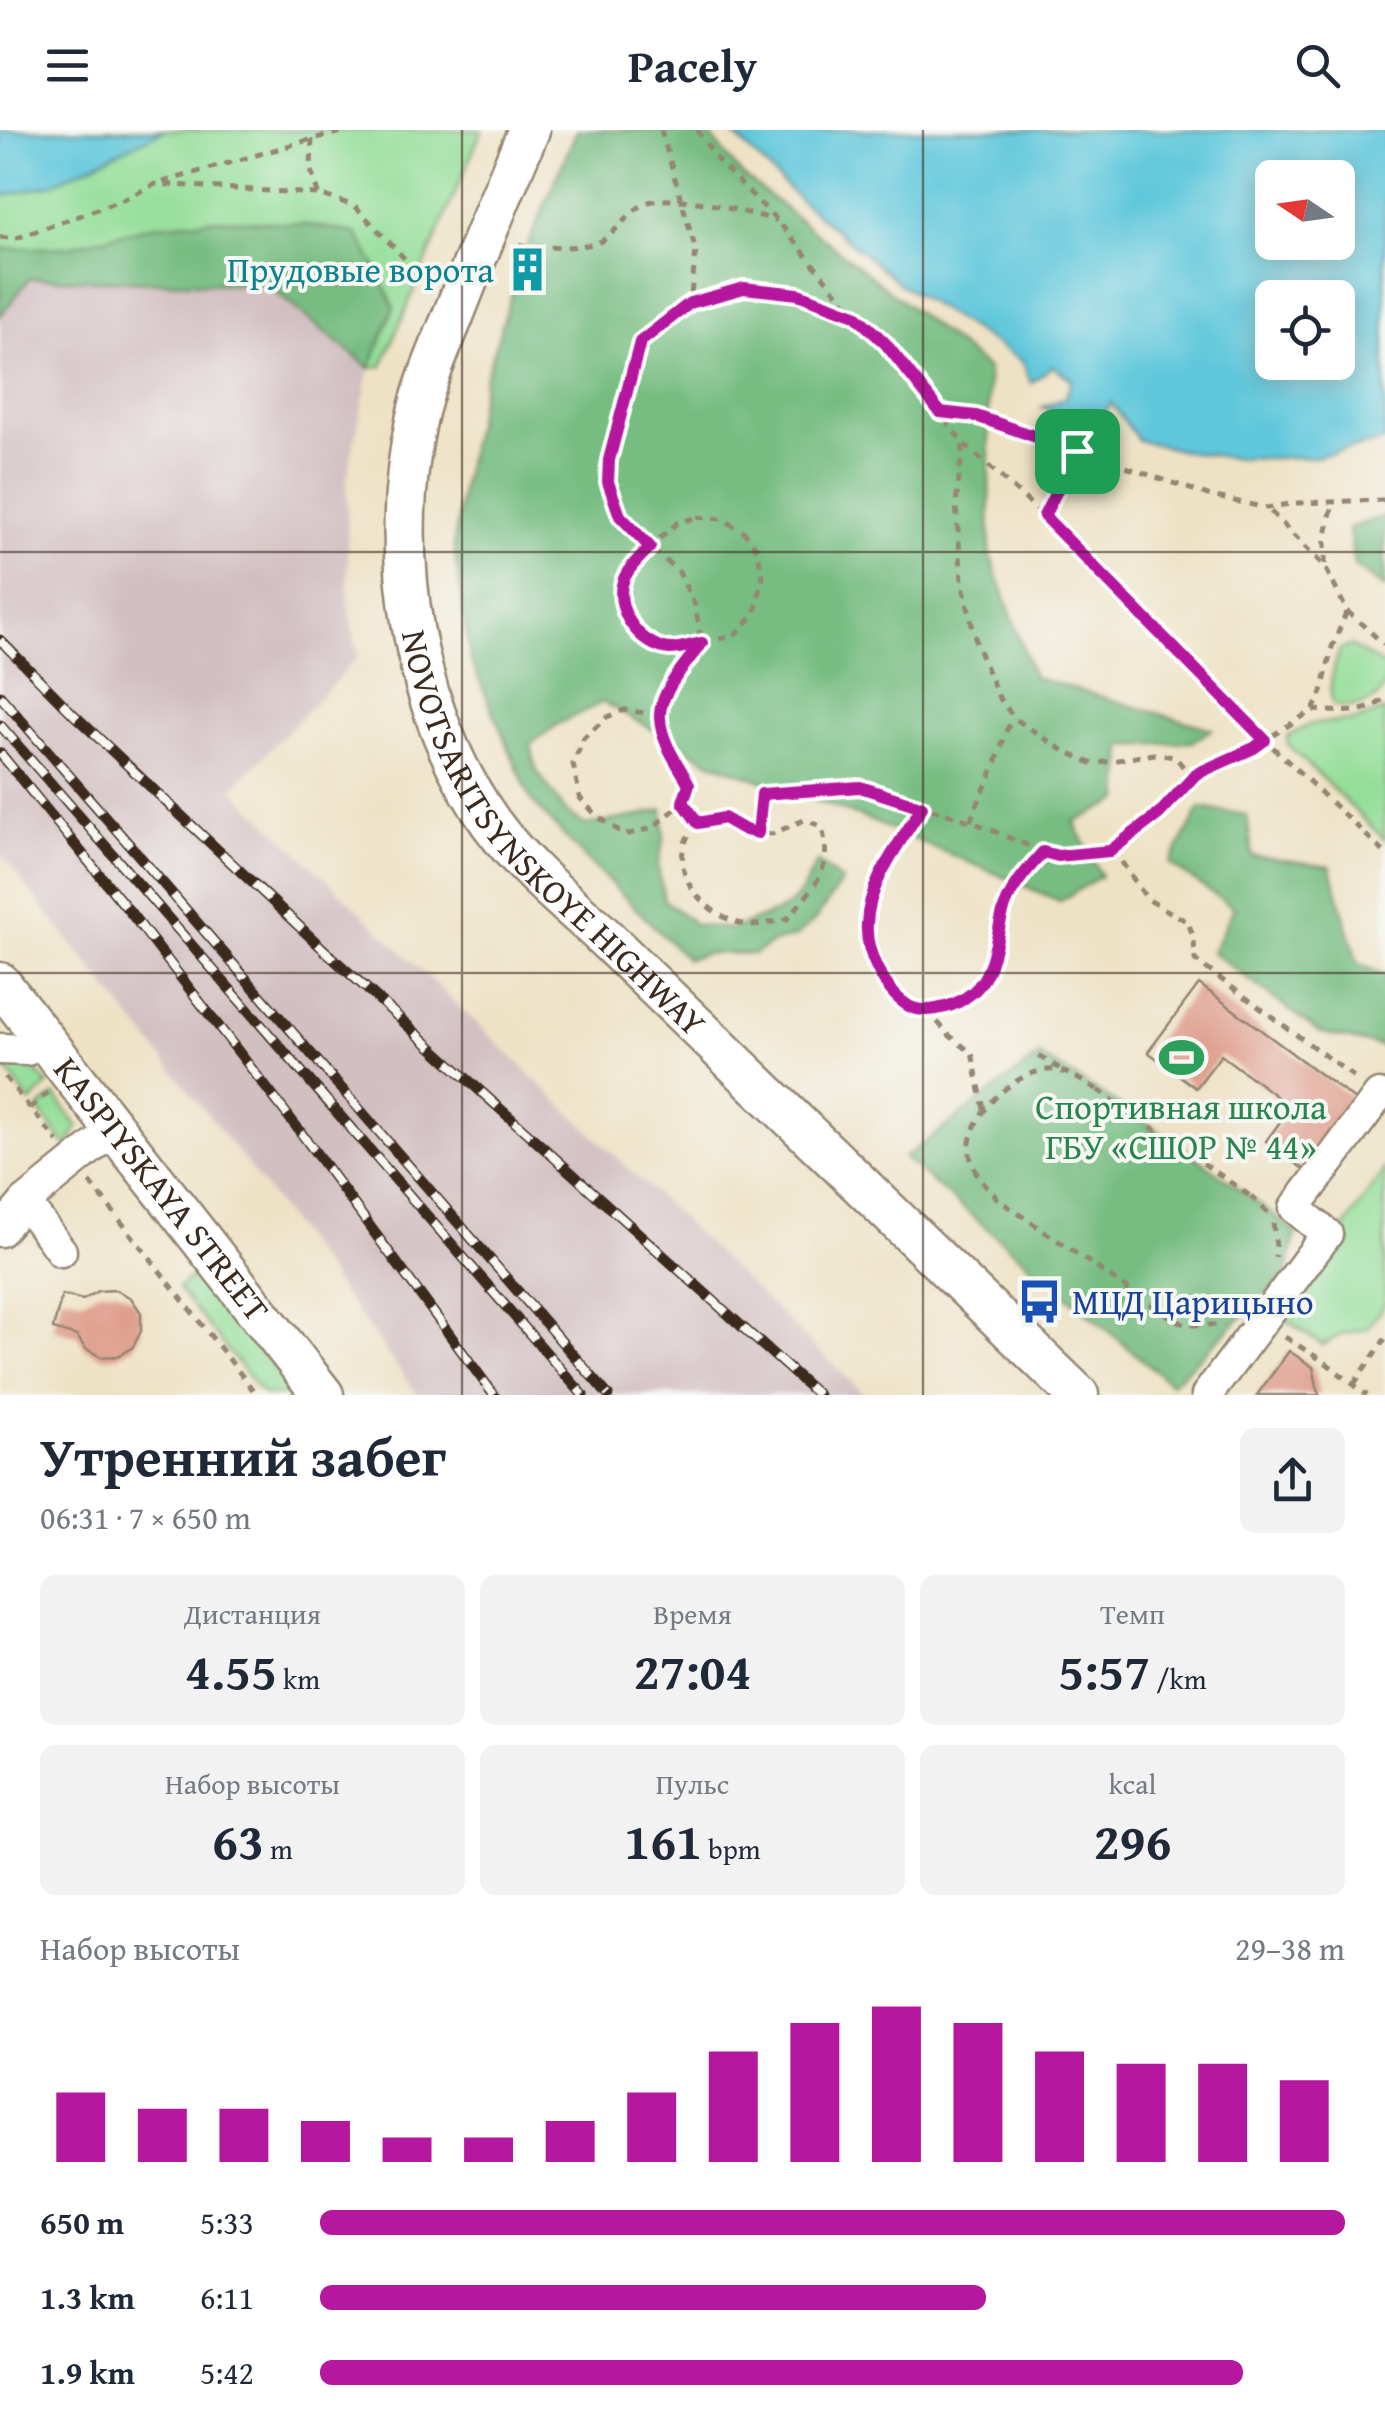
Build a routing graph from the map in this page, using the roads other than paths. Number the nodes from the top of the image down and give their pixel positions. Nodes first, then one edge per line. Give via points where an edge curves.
1 (529, 130) edge
2 (0, 983) edge
3 (44, 1038) junction
4 (0, 1049) edge
5 (1378, 1095) road end
6 (116, 1128) junction
7 (36, 1185) junction
8 (0, 1230) edge
9 (60, 1251) dead end
10 (323, 1395) edge
11 (1078, 1395) edge
12 (1207, 1395) edge

1 - 11 main road, NOVOTSARITSYNSKOYE HIGHWAY via 428,379 408,466 408,591 423,678 440,729 492,823 536,876
2 - 3 main road, KASPIYSKAYA STREET
3 - 4 lane via 27,1050
3 - 6 main road, KASPIYSKAYA STREET
5 - 12 lane via 1295,1208 1327,1234
6 - 7 lane
6 - 10 main road, KASPIYSKAYA STREET
7 - 8 lane
7 - 9 lane

